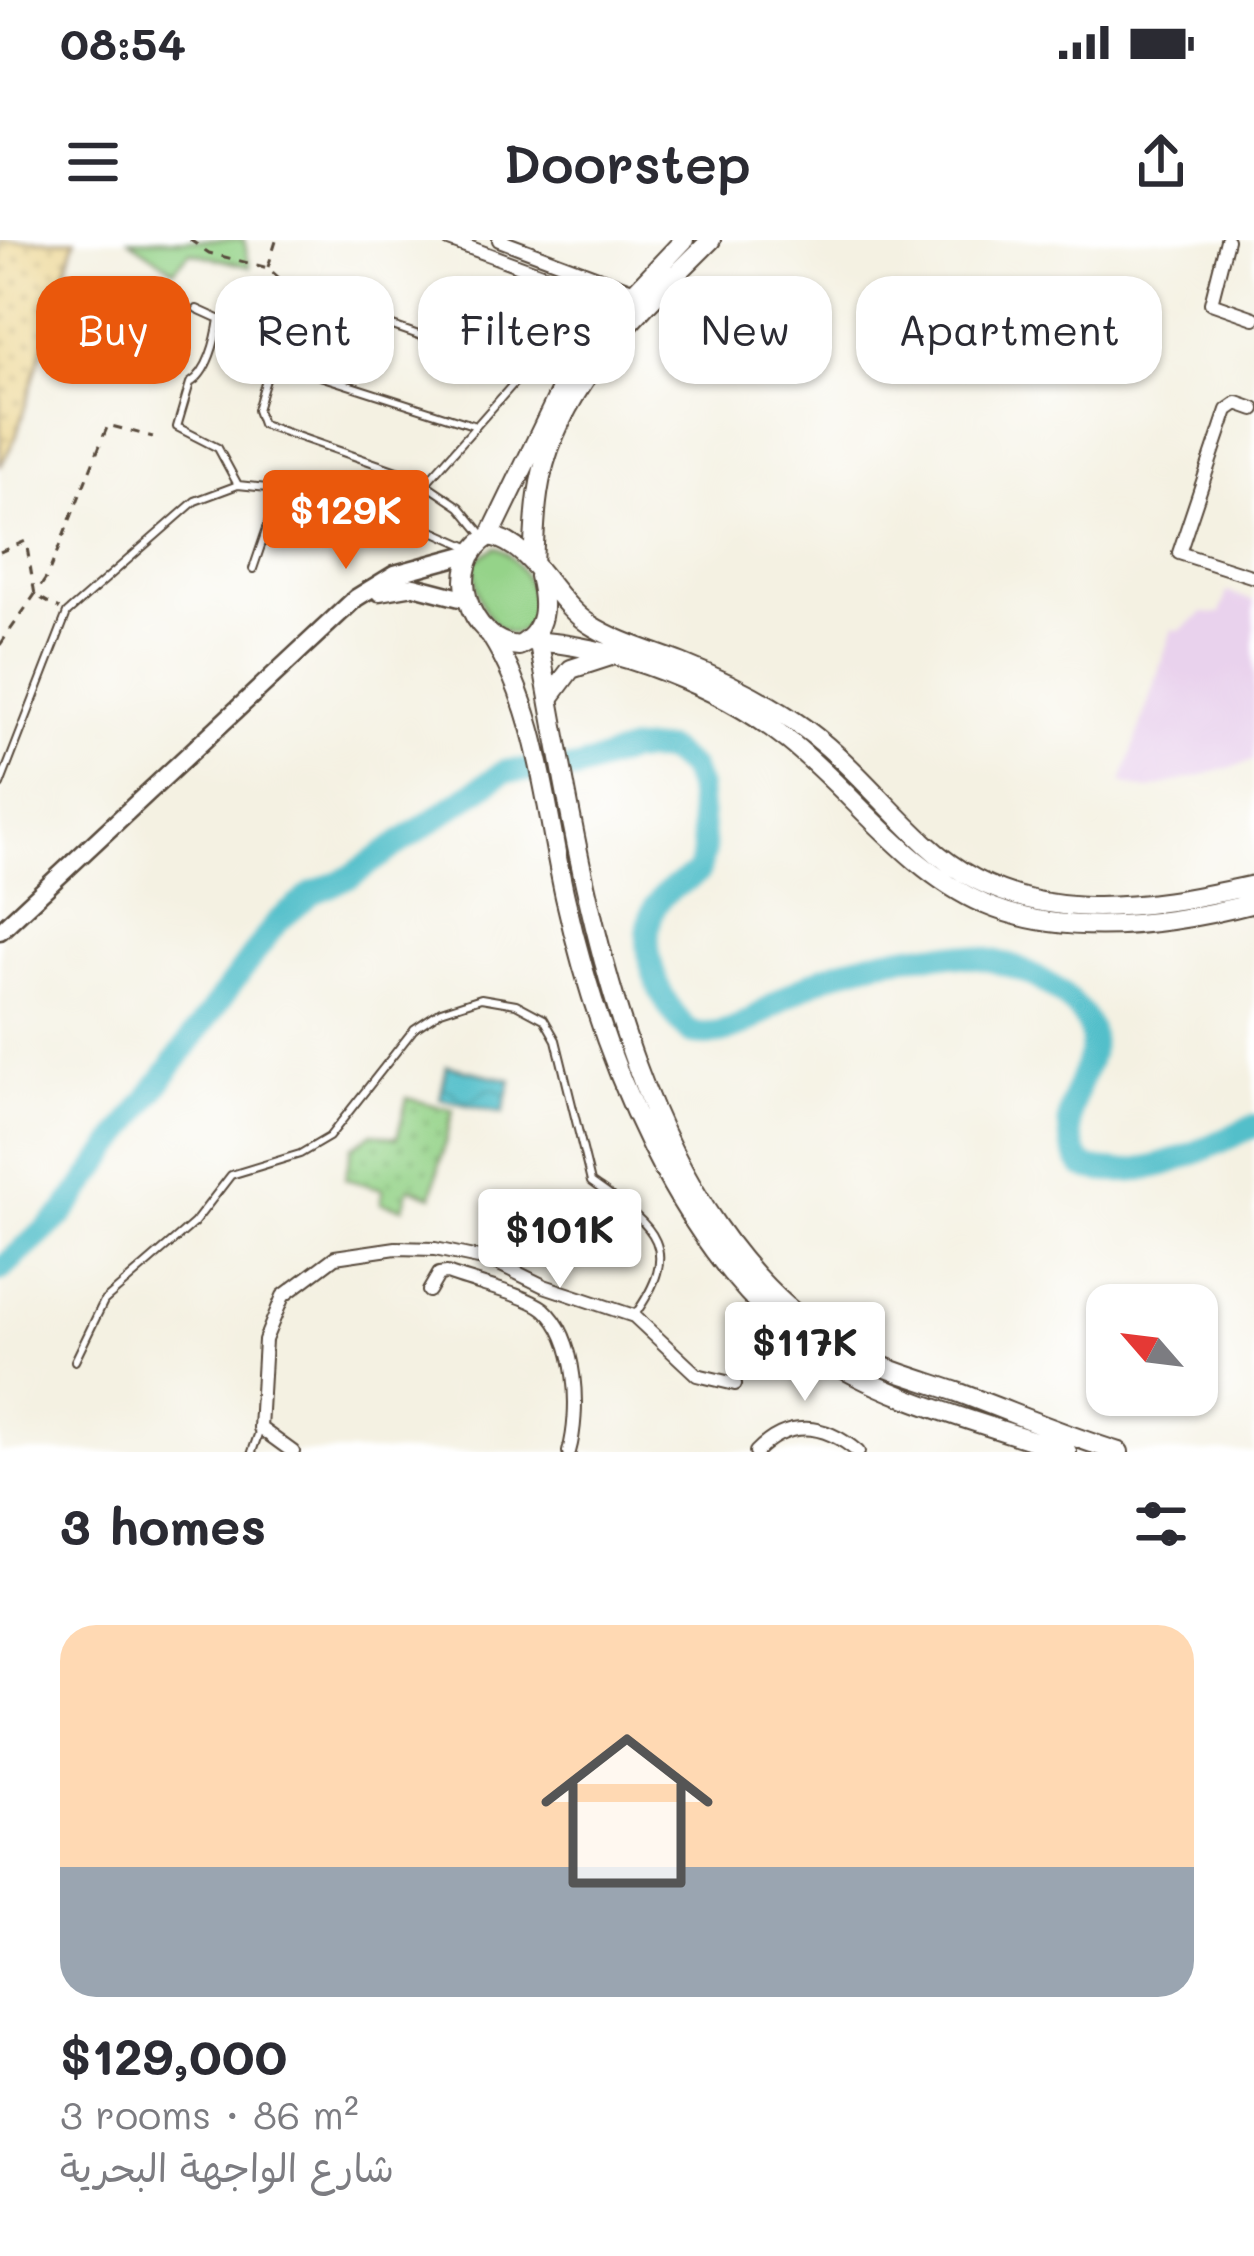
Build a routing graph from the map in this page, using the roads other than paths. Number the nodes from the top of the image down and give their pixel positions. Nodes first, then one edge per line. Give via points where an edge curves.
1 (449, 240) edge
2 (499, 240) edge
3 (684, 240) edge
4 (711, 240) edge
5 (1227, 240) edge
6 (563, 276) edge
7 (581, 276) edge
8 (635, 291) edge
9 (197, 308) dead end
10 (1254, 318) edge
11 (394, 327) edge
12 (264, 384) edge
13 (345, 384) edge
14 (564, 384) edge
15 (1254, 409) edge
16 (476, 426) junction
17 (426, 483) junction
18 (238, 484) junction
19 (280, 492) junction
20 (479, 544) junction
21 (253, 568) dead end
22 (536, 570) junction
23 (1254, 577) edge
24 (468, 600) junction
25 (491, 636) junction
26 (534, 639) junction
27 (621, 656) junction
28 (276, 674) junction
29 (550, 698) junction
30 (0, 785) edge
31 (1254, 885) edge
32 (1254, 903) edge
33 (0, 931) edge
34 (429, 1291) dead end
35 (634, 1316) junction
36 (75, 1361) dead end
37 (735, 1384) dead end
38 (260, 1429) junction
39 (252, 1452) edge
40 (293, 1452) edge
41 (569, 1452) edge
42 (756, 1452) edge
43 (858, 1452) edge
44 (1067, 1452) edge
45 (1120, 1452) edge

1 - 6 street
2 - 7 street
3 - 8 main road
4 - 22 main road via 616,339 567,409 538,488
5 - 10 street via 1211,303
9 - 18 lane via 219,319 216,340 202,376 190,383 177,427 218,448
11 - 16 lane via 511,365 515,382
12 - 17 lane via 257,410 266,428
13 - 16 lane
14 - 20 main road
15 - 23 street via 1237,403 1227,410 1179,553
16 - 17 lane
17 - 20 lane via 460,507
18 - 19 lane
18 - 30 lane via 195,501 67,613
19 - 20 lane
19 - 21 lane
20 - 22 main road via 512,542
20 - 24 main road via 464,575
20 - 28 main road via 381,580
22 - 26 main road via 544,603
22 - 31 main road via 599,629 720,679 806,729 954,868 1002,894 1106,908
24 - 25 main road
24 - 28 main road via 387,588
25 - 26 main road via 506,645
25 - 44 main road via 521,688 596,1017 639,1124 697,1219 792,1334 845,1369
26 - 27 main road
26 - 29 main road
27 - 29 main road via 586,660
27 - 32 main road via 768,725 918,860 981,903 1039,920 1105,925
28 - 33 main road
29 - 45 main road via 605,967 646,1092 680,1162 746,1260 842,1347
34 - 41 street via 447,1273 541,1306 573,1378
35 - 36 lane via 654,1288 657,1238 591,1182 544,1019 481,998 414,1029 329,1137 231,1175 194,1223 104,1301
35 - 37 street via 697,1375
35 - 38 street via 493,1261 435,1249 335,1258 283,1296 271,1318
38 - 39 lane
38 - 40 street
42 - 43 street via 801,1428 832,1433

